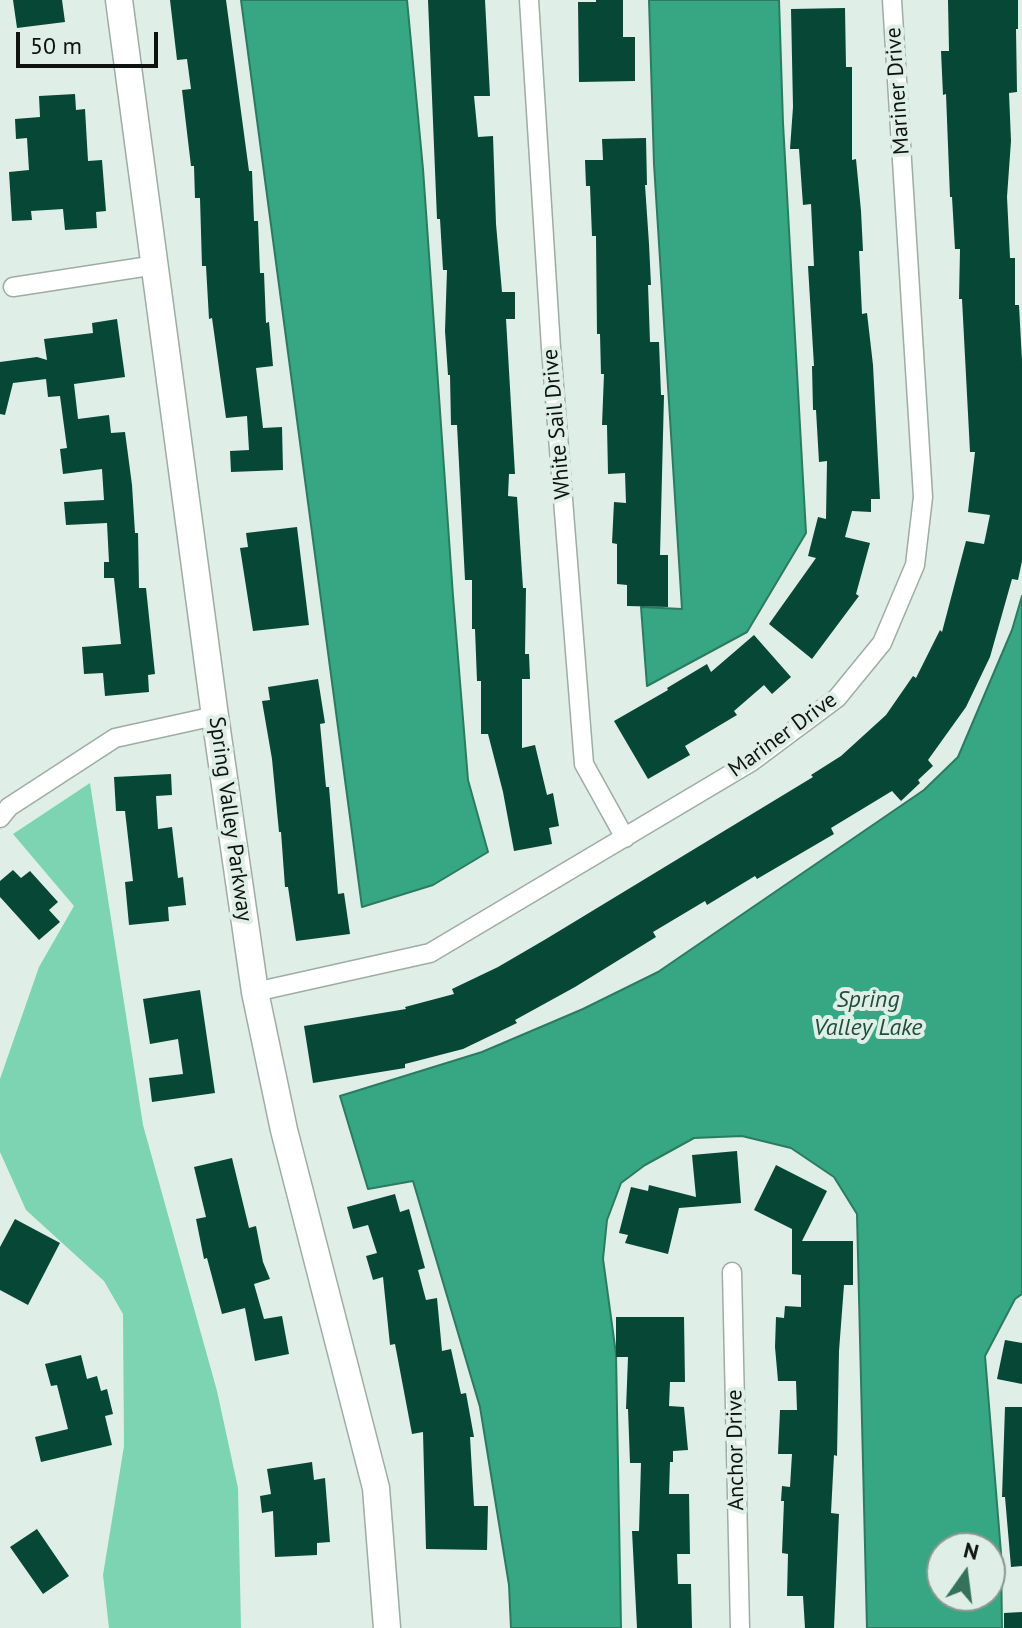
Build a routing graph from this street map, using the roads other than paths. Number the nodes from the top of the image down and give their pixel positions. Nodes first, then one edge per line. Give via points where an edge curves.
1 (119, 0) edge
2 (529, 0) edge
3 (892, 0) edge
4 (156, 265) junction
5 (13, 287) dead end
6 (215, 716) junction
7 (0, 818) edge
8 (625, 838) junction
9 (255, 992) junction
10 (732, 1272) dead end
11 (387, 1628) edge
12 (740, 1628) edge

1 - 4 street, Spring Valley Parkway
2 - 8 street, White Sail Drive via 584,764
3 - 8 street, Mariner Drive via 923,497 915,565 882,643 837,698 751,762
4 - 5 street
4 - 6 street, Spring Valley Parkway
6 - 7 street via 115,738
6 - 9 street, Spring Valley Parkway
8 - 9 street, Mariner Drive via 430,953
9 - 11 street, Spring Valley Parkway via 284,1130 376,1488
10 - 12 street, Anchor Drive

